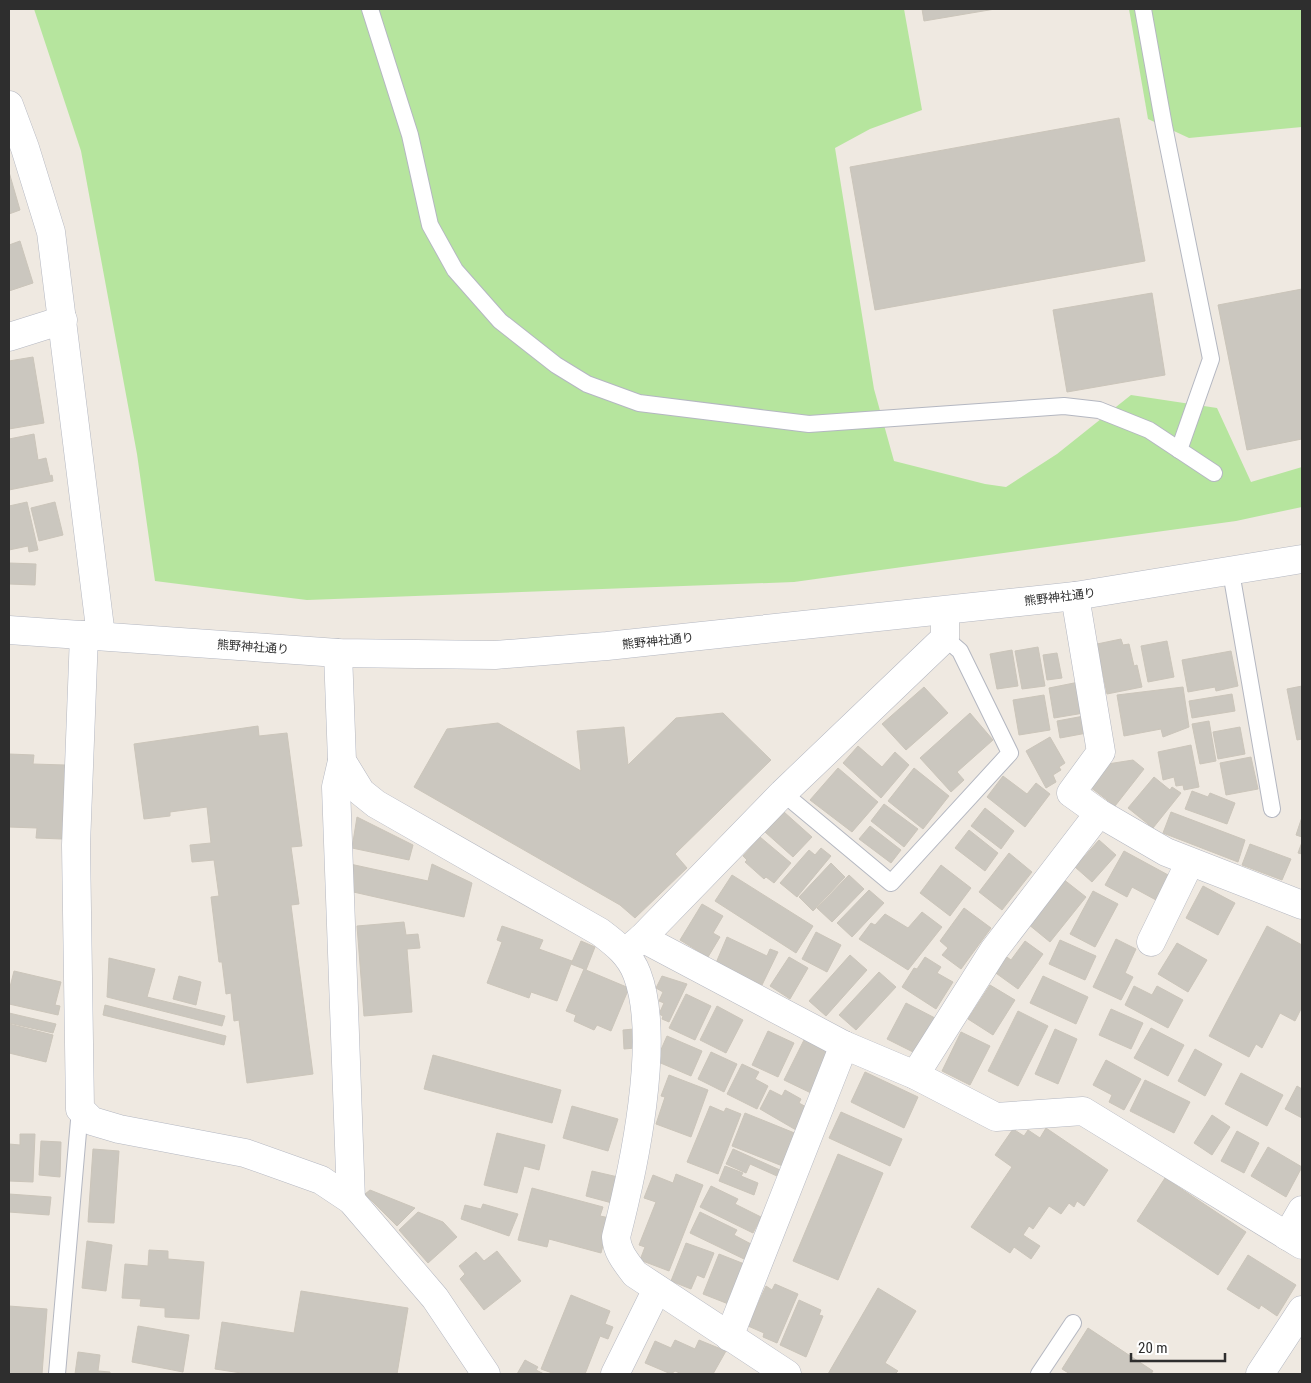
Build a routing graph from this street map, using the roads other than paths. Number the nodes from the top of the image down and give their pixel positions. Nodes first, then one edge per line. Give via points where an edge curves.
1 (370, 9) edge
2 (1143, 9) edge
3 (9, 105) edge
4 (63, 320) junction
5 (9, 337) edge
6 (1179, 450) junction
7 (1214, 473) dead end
8 (1302, 559) edge
9 (1231, 572) junction
10 (1075, 596) junction
11 (945, 611) junction
12 (9, 630) edge
13 (93, 636) junction
14 (945, 638) junction
15 (338, 654) junction
16 (342, 761) junction
17 (783, 793) junction
18 (1272, 809) dead end
19 (1099, 813) junction
20 (1190, 862) junction
21 (1302, 905) edge
22 (1151, 942) dead end
23 (633, 945) junction
24 (844, 1045) junction
25 (915, 1075) junction
26 (80, 1109) junction
27 (351, 1200) junction
28 (1302, 1210) edge
29 (1294, 1240) edge
30 (657, 1289) junction
31 (1302, 1310) edge
32 (1073, 1323) dead end
33 (729, 1337) junction
34 (57, 1374) edge
35 (486, 1374) edge
36 (615, 1374) edge
37 (787, 1374) edge
38 (1039, 1374) edge
39 (1260, 1374) edge

1 - 6 lane via 410,135 430,226 455,270 500,321 587,384 640,403 809,424 1064,406 1099,410 1149,430
2 - 6 lane via 1211,359
3 - 4 street via 51,232
4 - 5 street
4 - 13 street
6 - 7 lane
8 - 9 street, 熊野神社通り
9 - 10 street, 熊野神社通り
9 - 18 lane
10 - 11 street, 熊野神社通り
10 - 19 street via 1101,752 1072,793
11 - 14 street
11 - 15 street, 熊野神社通り via 495,655
12 - 13 street, 熊野神社通り
13 - 15 street, 熊野神社通り
13 - 26 street via 76,845
14 - 17 street
14 - 17 lane via 960,651 1010,753 891,883
15 - 16 street
16 - 23 street via 350,779 376,804 600,932
16 - 27 street via 336,787
17 - 23 street
19 - 20 street via 1166,852
19 - 25 street via 994,950
20 - 21 street
20 - 22 street
23 - 24 street
23 - 30 street via 646,1019 645,1068 634,1168 616,1238 623,1259 634,1274
24 - 25 street
24 - 33 street
25 - 29 street via 996,1117 1083,1111
26 - 27 street via 92,1121 119,1129 245,1153 321,1180
26 - 34 lane
27 - 35 street via 435,1298
28 - 29 street
30 - 33 street
30 - 36 street
31 - 39 street
32 - 38 lane
33 - 37 street

